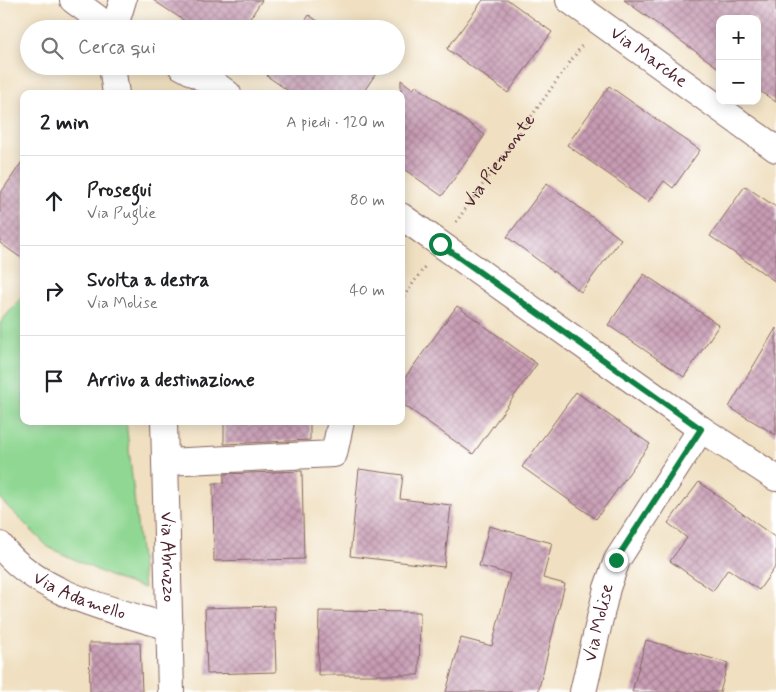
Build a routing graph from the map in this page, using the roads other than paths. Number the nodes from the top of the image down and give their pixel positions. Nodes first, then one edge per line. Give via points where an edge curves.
1 (73, 0) edge
2 (123, 0) edge
3 (569, 0) edge
4 (101, 20) edge
5 (116, 20) edge
6 (113, 75) edge
7 (198, 75) edge
8 (115, 90) edge
9 (223, 90) edge
10 (776, 149) edge
11 (405, 219) edge
12 (164, 425) edge
13 (339, 425) edge
14 (701, 429) junction
15 (165, 462) junction
16 (776, 478) edge
17 (0, 545) edge
18 (170, 627) junction
19 (171, 692) edge
20 (583, 692) edge

1 - 4 street
2 - 5 street
3 - 10 street, Via Marche
6 - 8 street
7 - 9 street
11 - 14 street
12 - 15 street, Via Abruzzo
13 - 15 street via 334,454
14 - 16 street
14 - 20 street, Via Molise via 616,560
15 - 18 street, Via Abruzzo
17 - 18 street, Via Adamello via 42,582 85,602
18 - 19 street, Via Abruzzo

